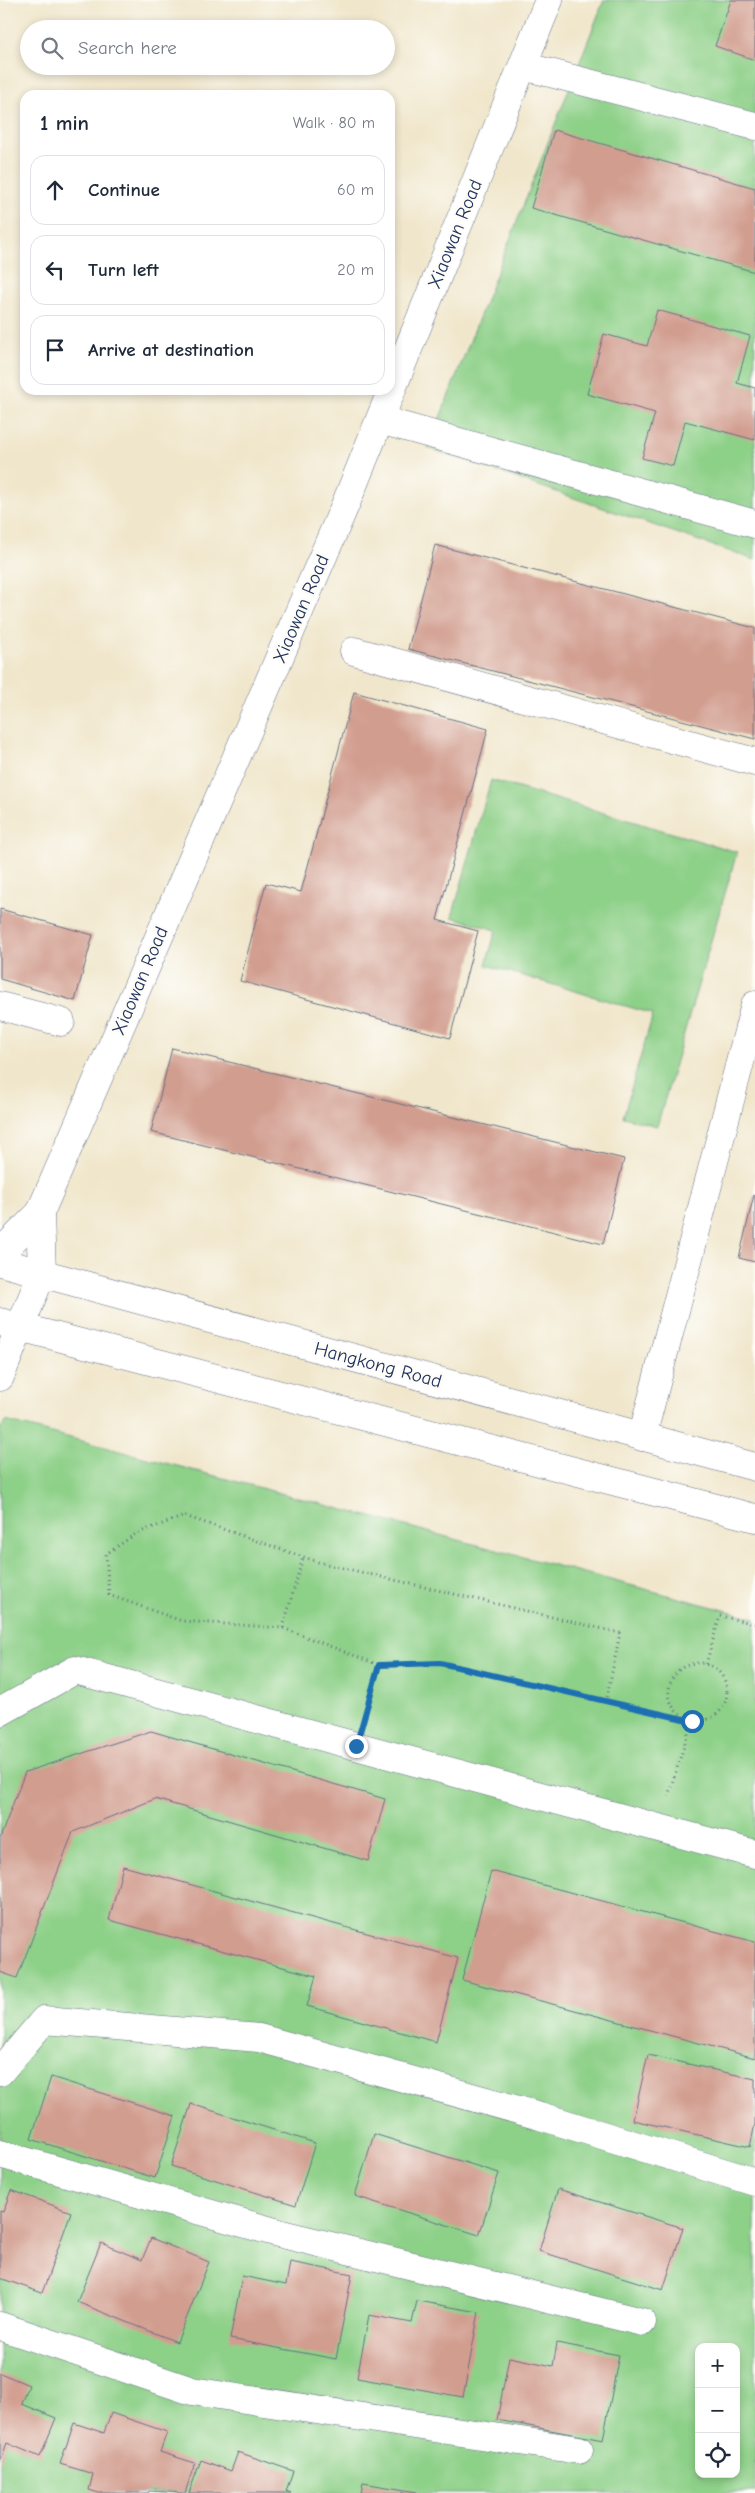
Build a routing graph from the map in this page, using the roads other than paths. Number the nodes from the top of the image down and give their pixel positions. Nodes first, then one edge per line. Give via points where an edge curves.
1 (549, 0) edge
2 (523, 66) junction
3 (755, 126) edge
4 (395, 383) edge
5 (390, 395) edge
6 (380, 420) junction
7 (755, 524) edge
8 (354, 651) dead end
9 (755, 762) edge
10 (755, 1005) edge
11 (0, 1006) edge
12 (62, 1022) dead end
13 (40, 1213) junction
14 (0, 1253) edge
15 (0, 1262) edge
16 (42, 1273) junction
17 (10, 1324) edge
18 (0, 1378) edge
19 (642, 1436) junction
20 (755, 1467) edge
21 (755, 1518) edge
22 (0, 1712) edge
23 (755, 1854) edge
24 (0, 2072) edge
25 (0, 2154) edge
26 (755, 2182) edge
27 (642, 2322) dead end
28 (0, 2326) edge
29 (579, 2450) dead end

1 - 2 street, Xiaowan Road
2 - 3 street
2 - 4 street, Xiaowan Road
5 - 6 street, Xiaowan Road
6 - 7 street
6 - 13 street, Xiaowan Road
8 - 9 street
10 - 19 street
11 - 12 street
13 - 14 street, Xiaowan Road
13 - 16 street, Xiaowan Road
15 - 16 street, Hangkong Road
16 - 17 street, Xiaowan Road
16 - 19 street, Hangkong Road
17 - 18 street, Xiaowan Road
17 - 21 street
19 - 20 street, Hangkong Road
22 - 23 street via 76,1670
24 - 26 street via 44,2020 259,2038 540,2116
25 - 27 street via 282,2234
28 - 29 street via 192,2390

